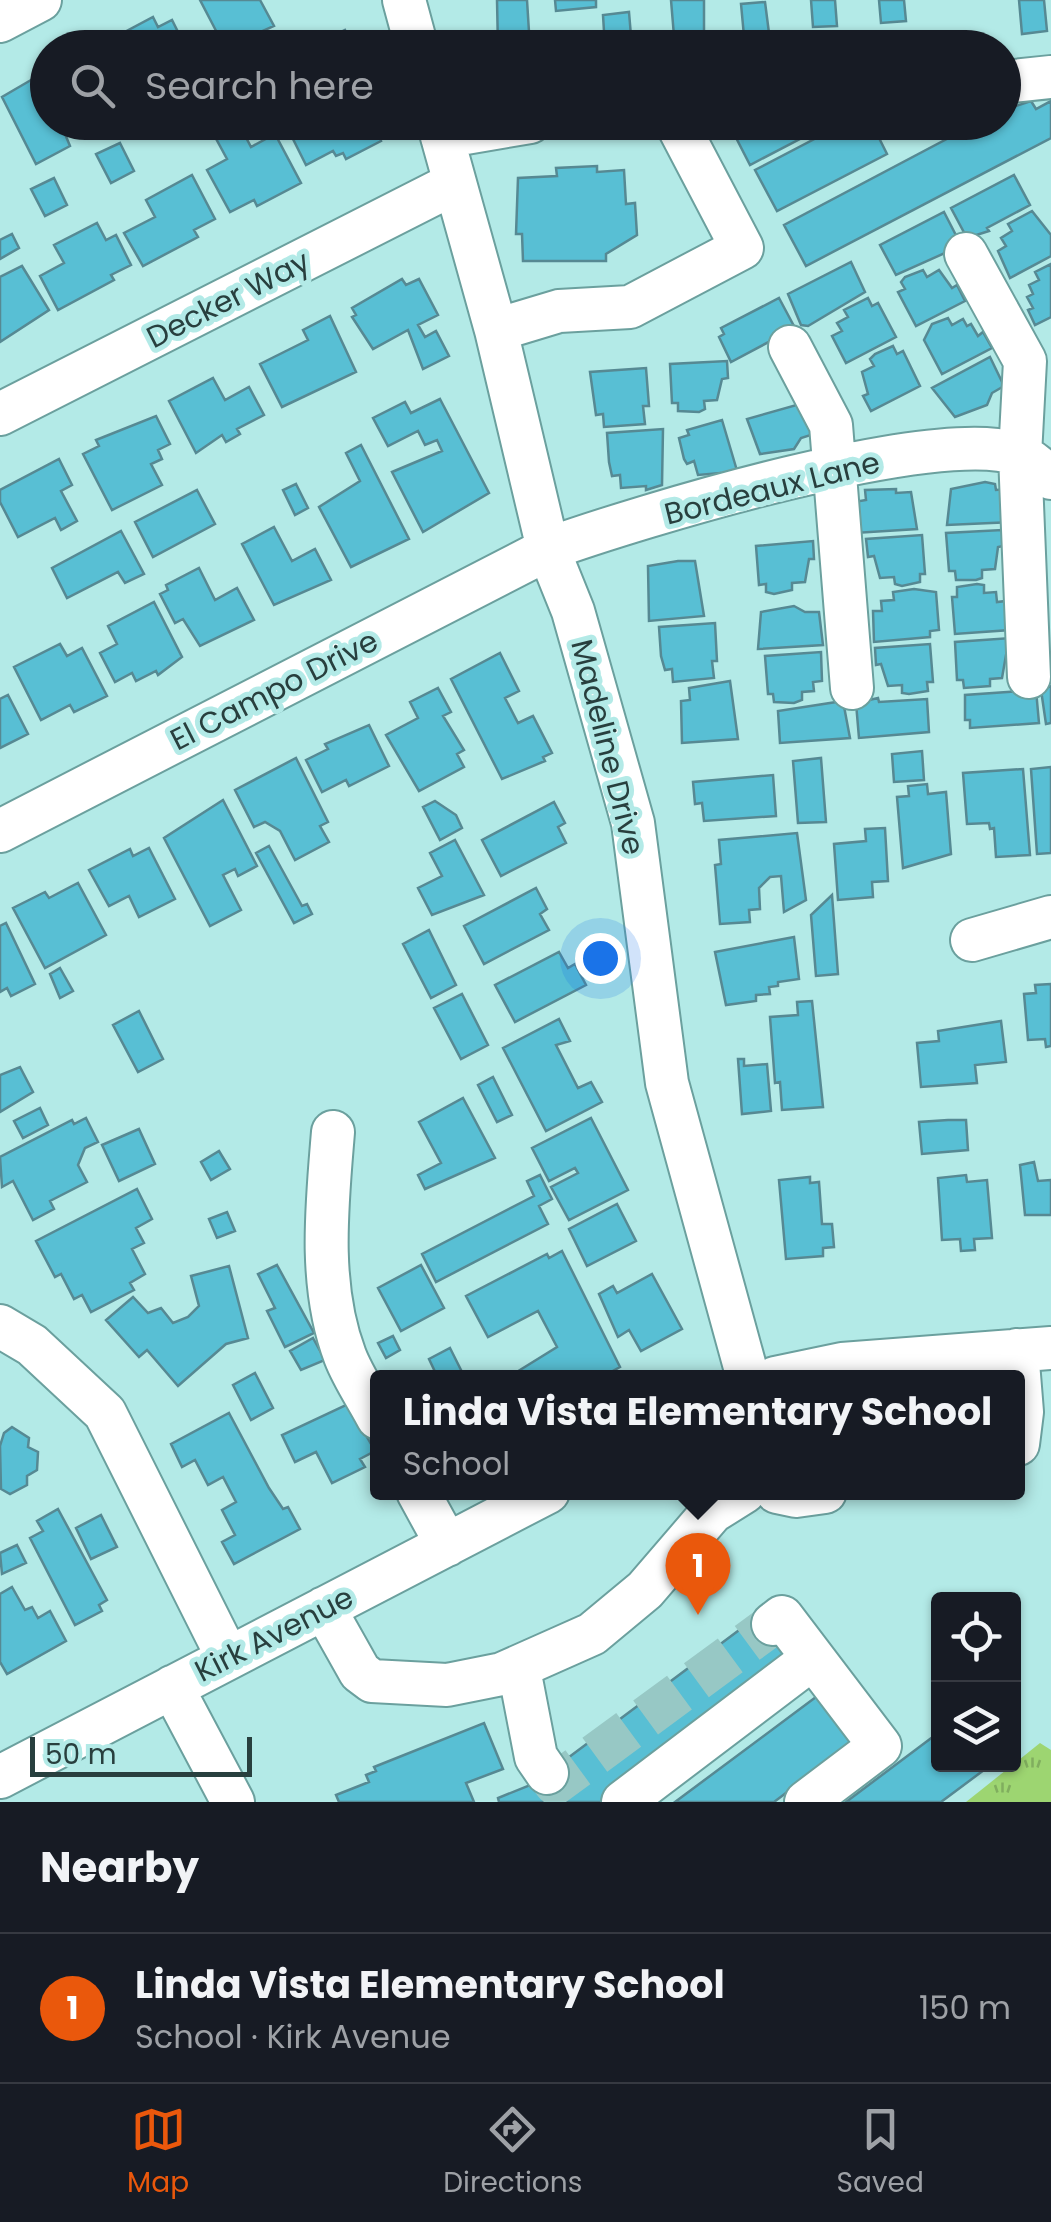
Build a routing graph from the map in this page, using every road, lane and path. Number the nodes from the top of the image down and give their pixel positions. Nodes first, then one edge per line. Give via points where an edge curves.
1 (40, 0) edge
2 (404, 0) edge
3 (0, 20) edge
4 (412, 30) edge
5 (1051, 77) edge
6 (1021, 80) edge
7 (443, 140) edge
8 (685, 140) edge
9 (455, 183) junction
10 (966, 254) dead end
11 (496, 330) junction
12 (790, 347) dead end
13 (0, 414) edge
14 (836, 466) junction
15 (1036, 466) edge
16 (548, 550) junction
17 (1029, 677) dead end
18 (852, 688) dead end
19 (0, 831) edge
20 (1051, 917) edge
21 (972, 940) dead end
22 (333, 1132) dead end
23 (0, 1326) edge
24 (1034, 1349) edge
25 (746, 1370) edge
26 (813, 1370) edge
27 (1025, 1396) edge
28 (370, 1403) edge
29 (422, 1500) edge
30 (533, 1500) edge
31 (731, 1500) edge
32 (446, 1545) junction
33 (324, 1608) junction
34 (773, 1624) dead end
35 (228, 1658) junction
36 (813, 1658) junction
37 (519, 1669) junction
38 (172, 1687) junction
39 (547, 1773) dead end
40 (0, 1777) edge
41 (233, 1802) edge
42 (623, 1802) edge
43 (806, 1802) edge

1 - 3 street
2 - 4 street
5 - 6 street
7 - 9 street, Madeline Drive
8 - 11 street via 742,248 630,307 560,311
9 - 11 street, Madeline Drive
9 - 13 street, Decker Way
10 - 15 street via 1025,362
11 - 16 street, Madeline Drive
12 - 14 street via 831,425
14 - 15 street, Bordeaux Lane via 964,448
14 - 16 street, Bordeaux Lane
14 - 18 street
15 - 17 street
16 - 19 street, El Campo Drive
16 - 25 street, Madeline Drive via 573,611 633,824 667,1083
20 - 21 street
22 - 28 street via 326,1263 345,1356
23 - 35 street via 32,1344 105,1413
24 - 26 street
24 - 27 street
29 - 32 street
30 - 32 street, Kirk Avenue
31 - 37 street via 712,1512 645,1590 592,1634
32 - 33 street, Kirk Avenue
33 - 35 street, Kirk Avenue
33 - 37 street via 372,1682 446,1684
34 - 36 street via 782,1617
35 - 38 street, Kirk Avenue
36 - 42 street
36 - 43 street via 880,1746
37 - 39 street via 536,1757
38 - 40 street, Kirk Avenue
38 - 41 street

